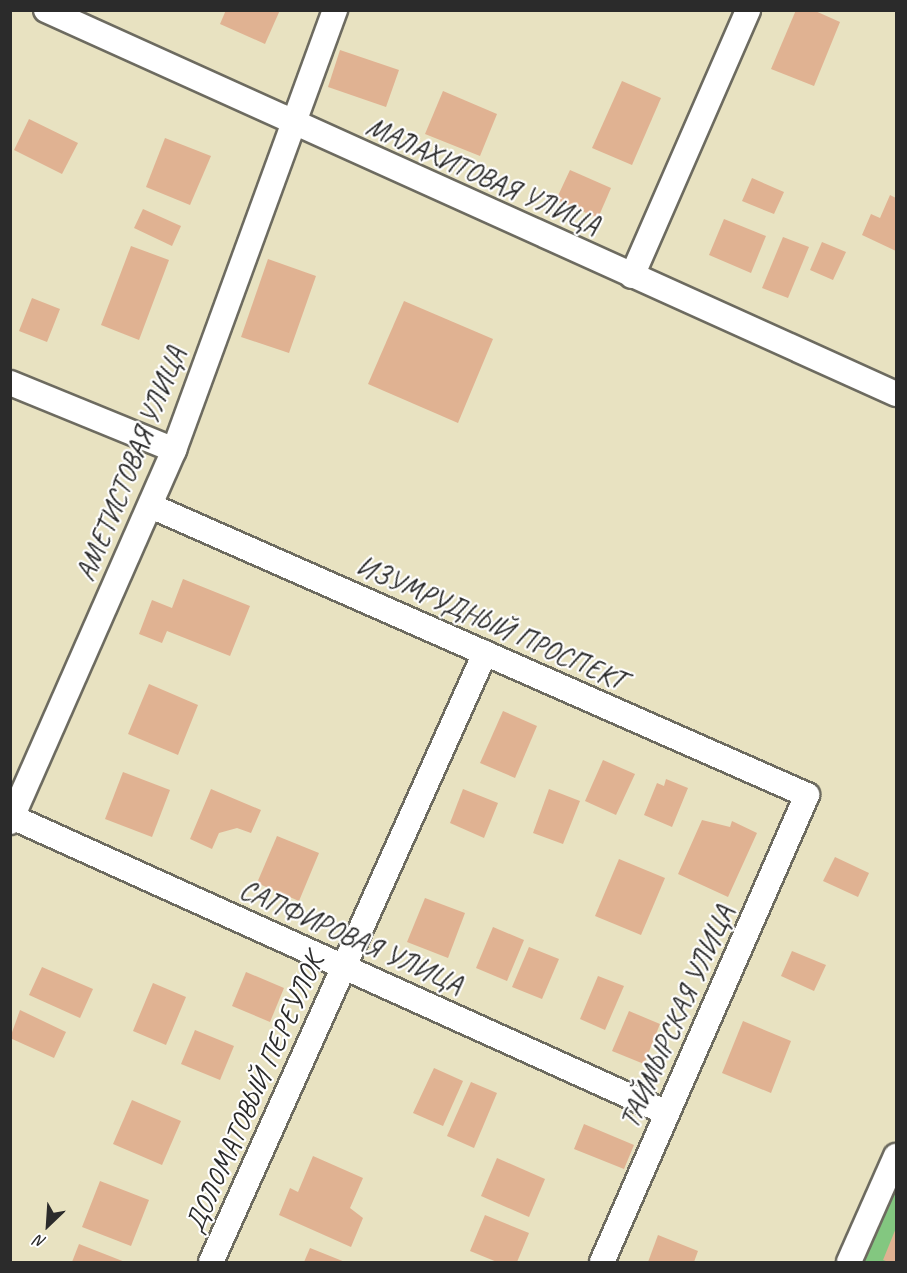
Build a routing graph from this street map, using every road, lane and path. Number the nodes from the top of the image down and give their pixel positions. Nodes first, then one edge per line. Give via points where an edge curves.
1 (46, 10) edge
2 (335, 10) edge
3 (748, 10) edge
4 (290, 122) junction
5 (632, 276) junction
6 (10, 383) edge
7 (897, 394) edge
8 (174, 450) junction
9 (151, 507) junction
10 (485, 653) junction
11 (807, 795) joint
12 (11, 818) edge
13 (344, 967) junction
14 (667, 1113) junction
15 (897, 1156) edge
16 (891, 1180) edge
17 (211, 1263) edge
18 (602, 1263) edge
19 (849, 1263) edge

1 - 4 street, МАЛАХИТОВАЯ УЛИЦА
2 - 4 street, АМЕТИСТОВАЯ УЛИЦА
3 - 5 street
4 - 5 street, МАЛАХИТОВАЯ УЛИЦА
4 - 8 street, АМЕТИСТОВАЯ УЛИЦА
5 - 7 street, МАЛАХИТОВАЯ УЛИЦА
6 - 8 street
8 - 9 street, АМЕТИСТОВАЯ УЛИЦА
9 - 10 street, ИЗУМРУДНЫЙ ПРОСПЕКТ
9 - 12 street, АМЕТИСТОВАЯ УЛИЦА
10 - 11 street, ИЗУМРУДНЫЙ ПРОСПЕКТ
10 - 13 street, ДОЛОМАТОВЫЙ ПЕРЕУЛОК
11 - 14 street, ТАЙМЫРСКАЯ УЛИЦА
12 - 13 street, САПФИРОВАЯ УЛИЦА
13 - 14 street, САПФИРОВАЯ УЛИЦА
13 - 17 street, ДОЛОМАТОВЫЙ ПЕРЕУЛОК
14 - 18 street, ТАЙМЫРСКАЯ УЛИЦА
15 - 16 street
16 - 19 street

